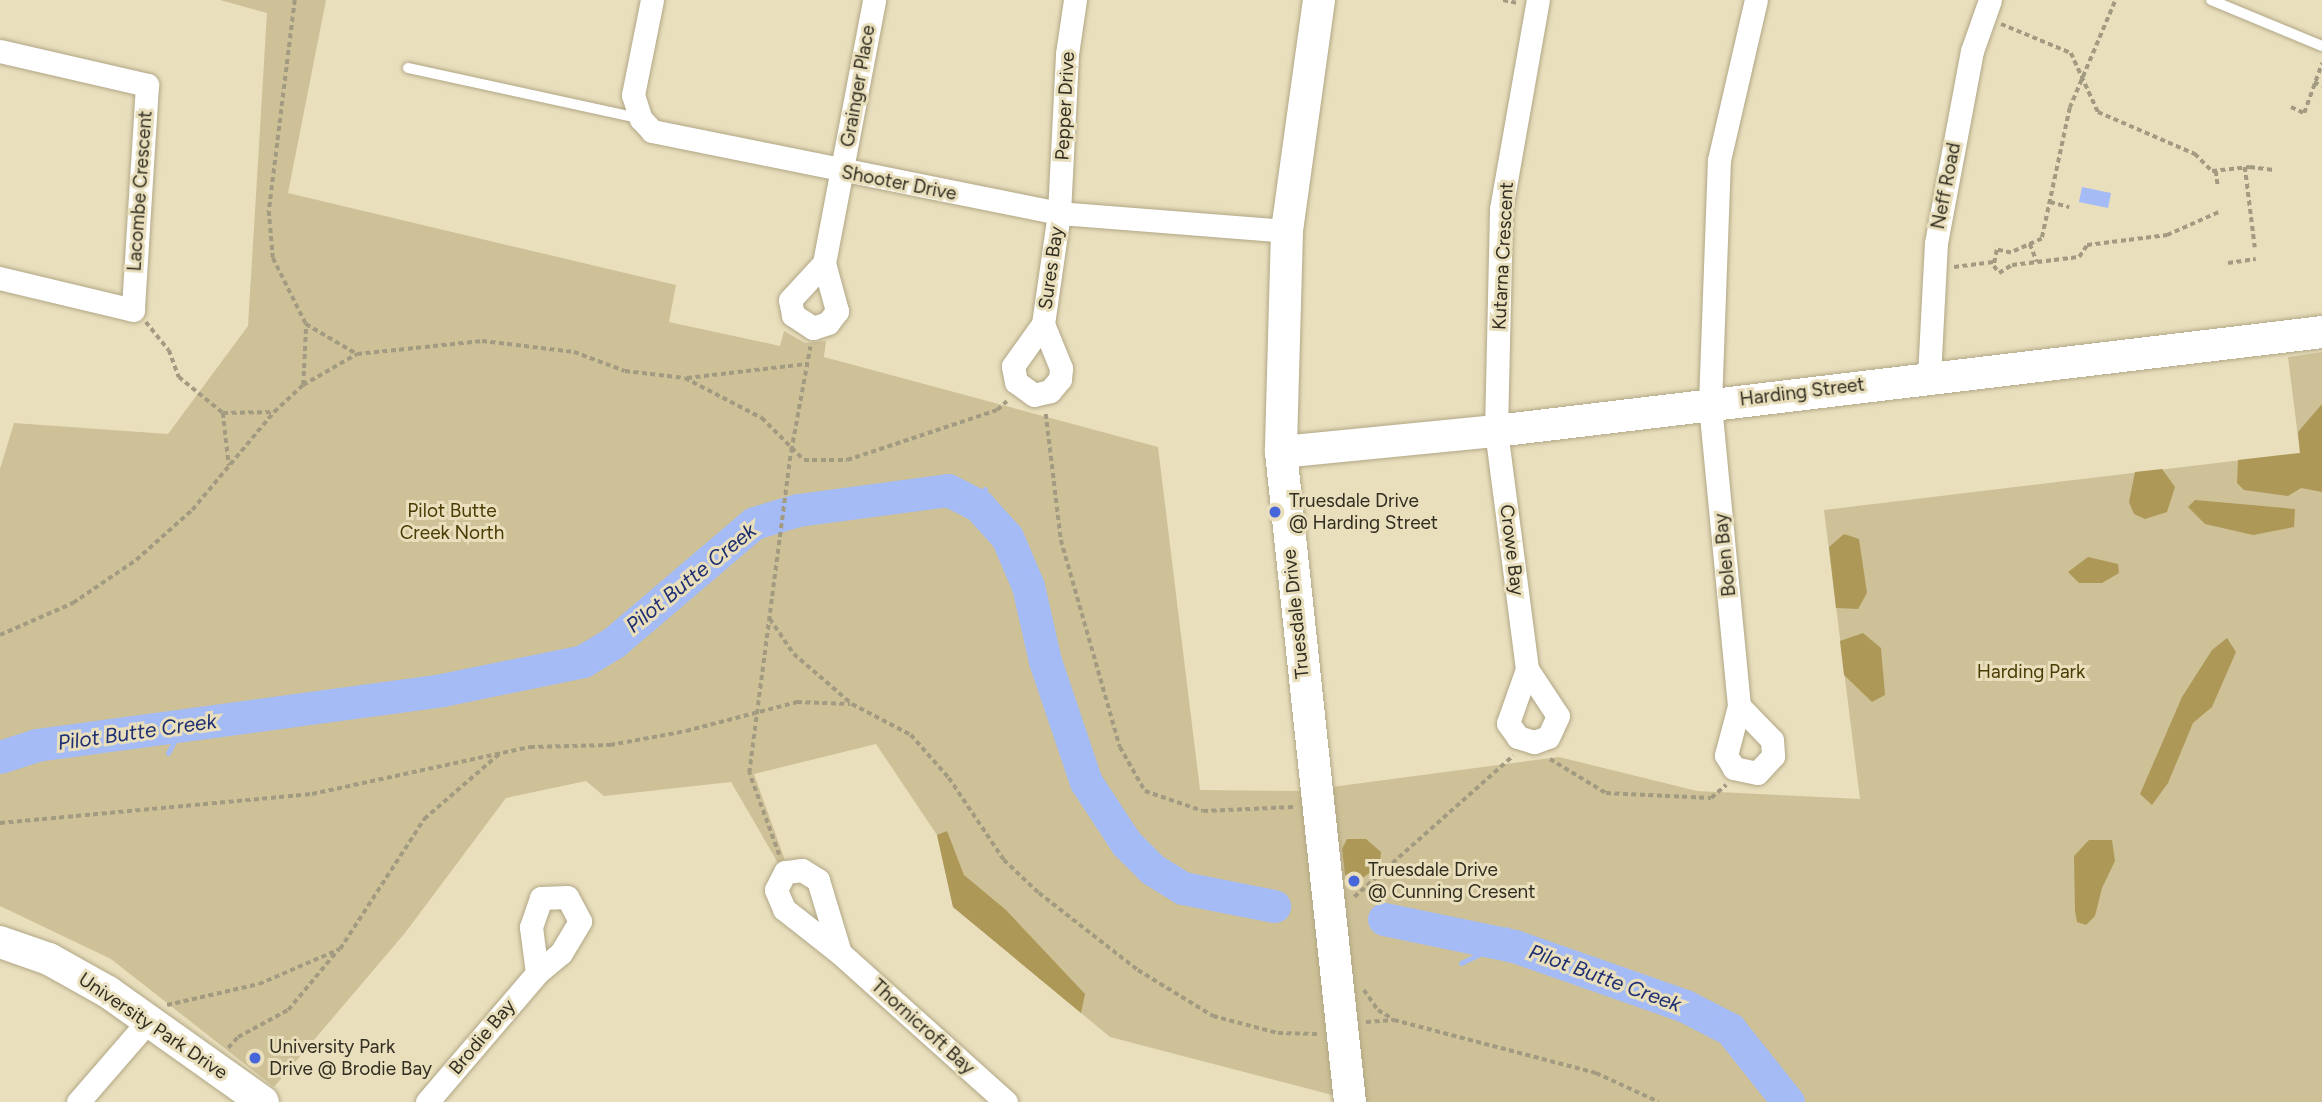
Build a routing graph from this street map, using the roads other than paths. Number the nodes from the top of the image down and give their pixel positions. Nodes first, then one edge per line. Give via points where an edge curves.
1 (652, 0) edge
2 (874, 0) edge
3 (1075, 0) edge
4 (1319, 0) edge
5 (1538, 0) edge
6 (1756, 0) edge
7 (2211, 0) edge
8 (1987, 9) edge
9 (2322, 46) edge
10 (0, 51) edge
11 (408, 68) dead end
12 (641, 119) junction
13 (843, 173) junction
14 (1059, 213) junction
15 (1287, 231) junction
16 (824, 263) junction
17 (0, 278) edge
18 (1043, 324) junction
19 (2322, 331) edge
20 (1929, 376) junction
21 (1710, 404) junction
22 (1496, 431) junction
23 (1281, 452) junction
24 (1527, 668) junction
25 (1740, 706) junction
26 (0, 942) edge
27 (840, 953) junction
28 (537, 973) dead end
29 (150, 1019) junction
30 (78, 1102) edge
31 (263, 1102) edge
32 (427, 1102) edge
33 (1006, 1102) edge
34 (1350, 1102) edge

1 - 12 street via 633,96
2 - 13 street, Grainger Place
3 - 14 street, Pepper Drive via 1067,54
4 - 15 street, Truesdale Drive
5 - 22 street, Kutarna Crescent via 1501,209
6 - 21 street via 1719,160
7 - 9 lane
8 - 20 street, Neff Road via 1972,51 1934,270
10 - 17 street, Lacombe Crescent via 147,85 133,310
11 - 12 lane
12 - 13 street, Shooter Drive via 652,131
13 - 14 street, Shooter Drive
13 - 16 street, Grainger Place
14 - 15 street, Shooter Drive
14 - 18 street, Sures Bay
15 - 23 street, Truesdale Drive
16 - 16 street via 838,311 828,323 813,328 793,315 790,300
18 - 18 street, Sures Bay via 1061,368 1056,386 1031,391 1013,374 1016,359
19 - 20 street, Harding Street
20 - 21 street, Harding Street
21 - 22 street, Harding Street
21 - 25 street, Bolen Bay
22 - 23 street, Harding Street
22 - 24 street, Crowe Bay
23 - 34 street, Truesdale Drive
24 - 24 street, Crowe Bay via 1558,716 1553,731 1533,741 1511,731 1508,714
25 - 25 street, Bolen Bay via 1774,748 1764,769 1741,772 1729,762 1725,746
26 - 29 street, University Park Drive via 49,959
27 - 27 street, Thornicroft Bay via 818,880 802,870 785,872 776,890 784,909
27 - 33 street, Thornicroft Bay
28 - 32 street, Brodie Bay
29 - 30 street
29 - 31 street, University Park Drive

